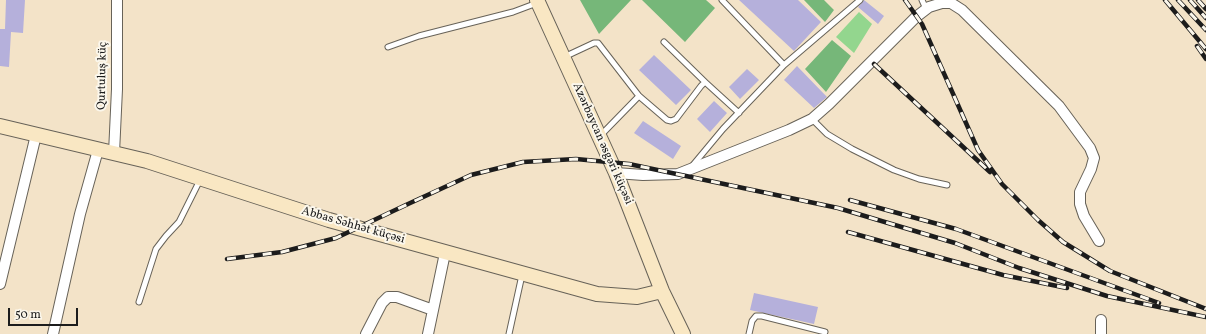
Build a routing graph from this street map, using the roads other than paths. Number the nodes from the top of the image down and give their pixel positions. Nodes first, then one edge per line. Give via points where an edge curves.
1 (116, 0) edge
2 (722, 0) edge
3 (860, 0) edge
4 (537, 1) edge
5 (958, 3) edge
6 (924, 4) edge
7 (664, 42) dead end
8 (388, 47) dead end
9 (563, 58) junction
10 (784, 65) junction
11 (705, 82) junction
12 (639, 96) junction
13 (739, 113) junction
14 (812, 118) junction
15 (0, 126) edge
16 (36, 135) junction
17 (600, 136) junction
18 (98, 150) junction
19 (114, 153) junction
20 (690, 169) junction
21 (616, 172) junction
22 (200, 179) junction
23 (947, 185) dead end
24 (1099, 242) dead end
25 (445, 253) junction
26 (522, 274) junction
27 (0, 284) edge
28 (662, 291) junction
29 (139, 302) dead end
30 (433, 310) junction
31 (1101, 320) dead end
32 (825, 332) dead end
33 (52, 334) edge
34 (366, 334) edge
35 (428, 334) edge
36 (509, 334) edge
37 (683, 334) edge
38 (749, 334) edge
39 (1100, 334) edge

1 - 19 street, Qurtuluş küç
2 - 10 lane
3 - 10 lane
4 - 8 lane via 513,12 419,36
4 - 9 main road, Azərbaycan əsgəri küçəsi
5 - 6 street via 929,6
5 - 24 street via 962,10 1059,106 1090,148 1094,158 1080,192 1080,204
6 - 14 street via 916,16
7 - 11 lane
9 - 12 lane via 598,43
9 - 17 main road, Azərbaycan əsgəri küçəsi
10 - 13 lane
11 - 12 lane via 671,121
11 - 13 lane
12 - 17 lane
13 - 20 lane
14 - 20 street via 789,130
14 - 23 lane via 827,134 894,170
15 - 16 main road, Abbas Səhhət küçəsi
16 - 18 main road, Abbas Səhhət küçəsi
16 - 27 street
17 - 21 main road, Azərbaycan əsgəri küçəsi
18 - 19 main road, Abbas Səhhət küçəsi
18 - 33 street
19 - 22 main road, Abbas Səhhət küçəsi
20 - 21 street via 678,174 644,175
21 - 28 main road, Azərbaycan əsgəri küçəsi
22 - 25 main road, Abbas Səhhət küçəsi via 328,220
22 - 29 lane via 179,222 156,250
25 - 26 main road, Abbas Səhhət küçəsi
25 - 30 street
26 - 28 main road, Abbas Səhhət küçəsi via 597,294 637,298
26 - 36 lane
28 - 37 main road
30 - 34 street via 397,297 388,297 382,303
30 - 35 street
31 - 39 street
32 - 38 lane via 756,316

